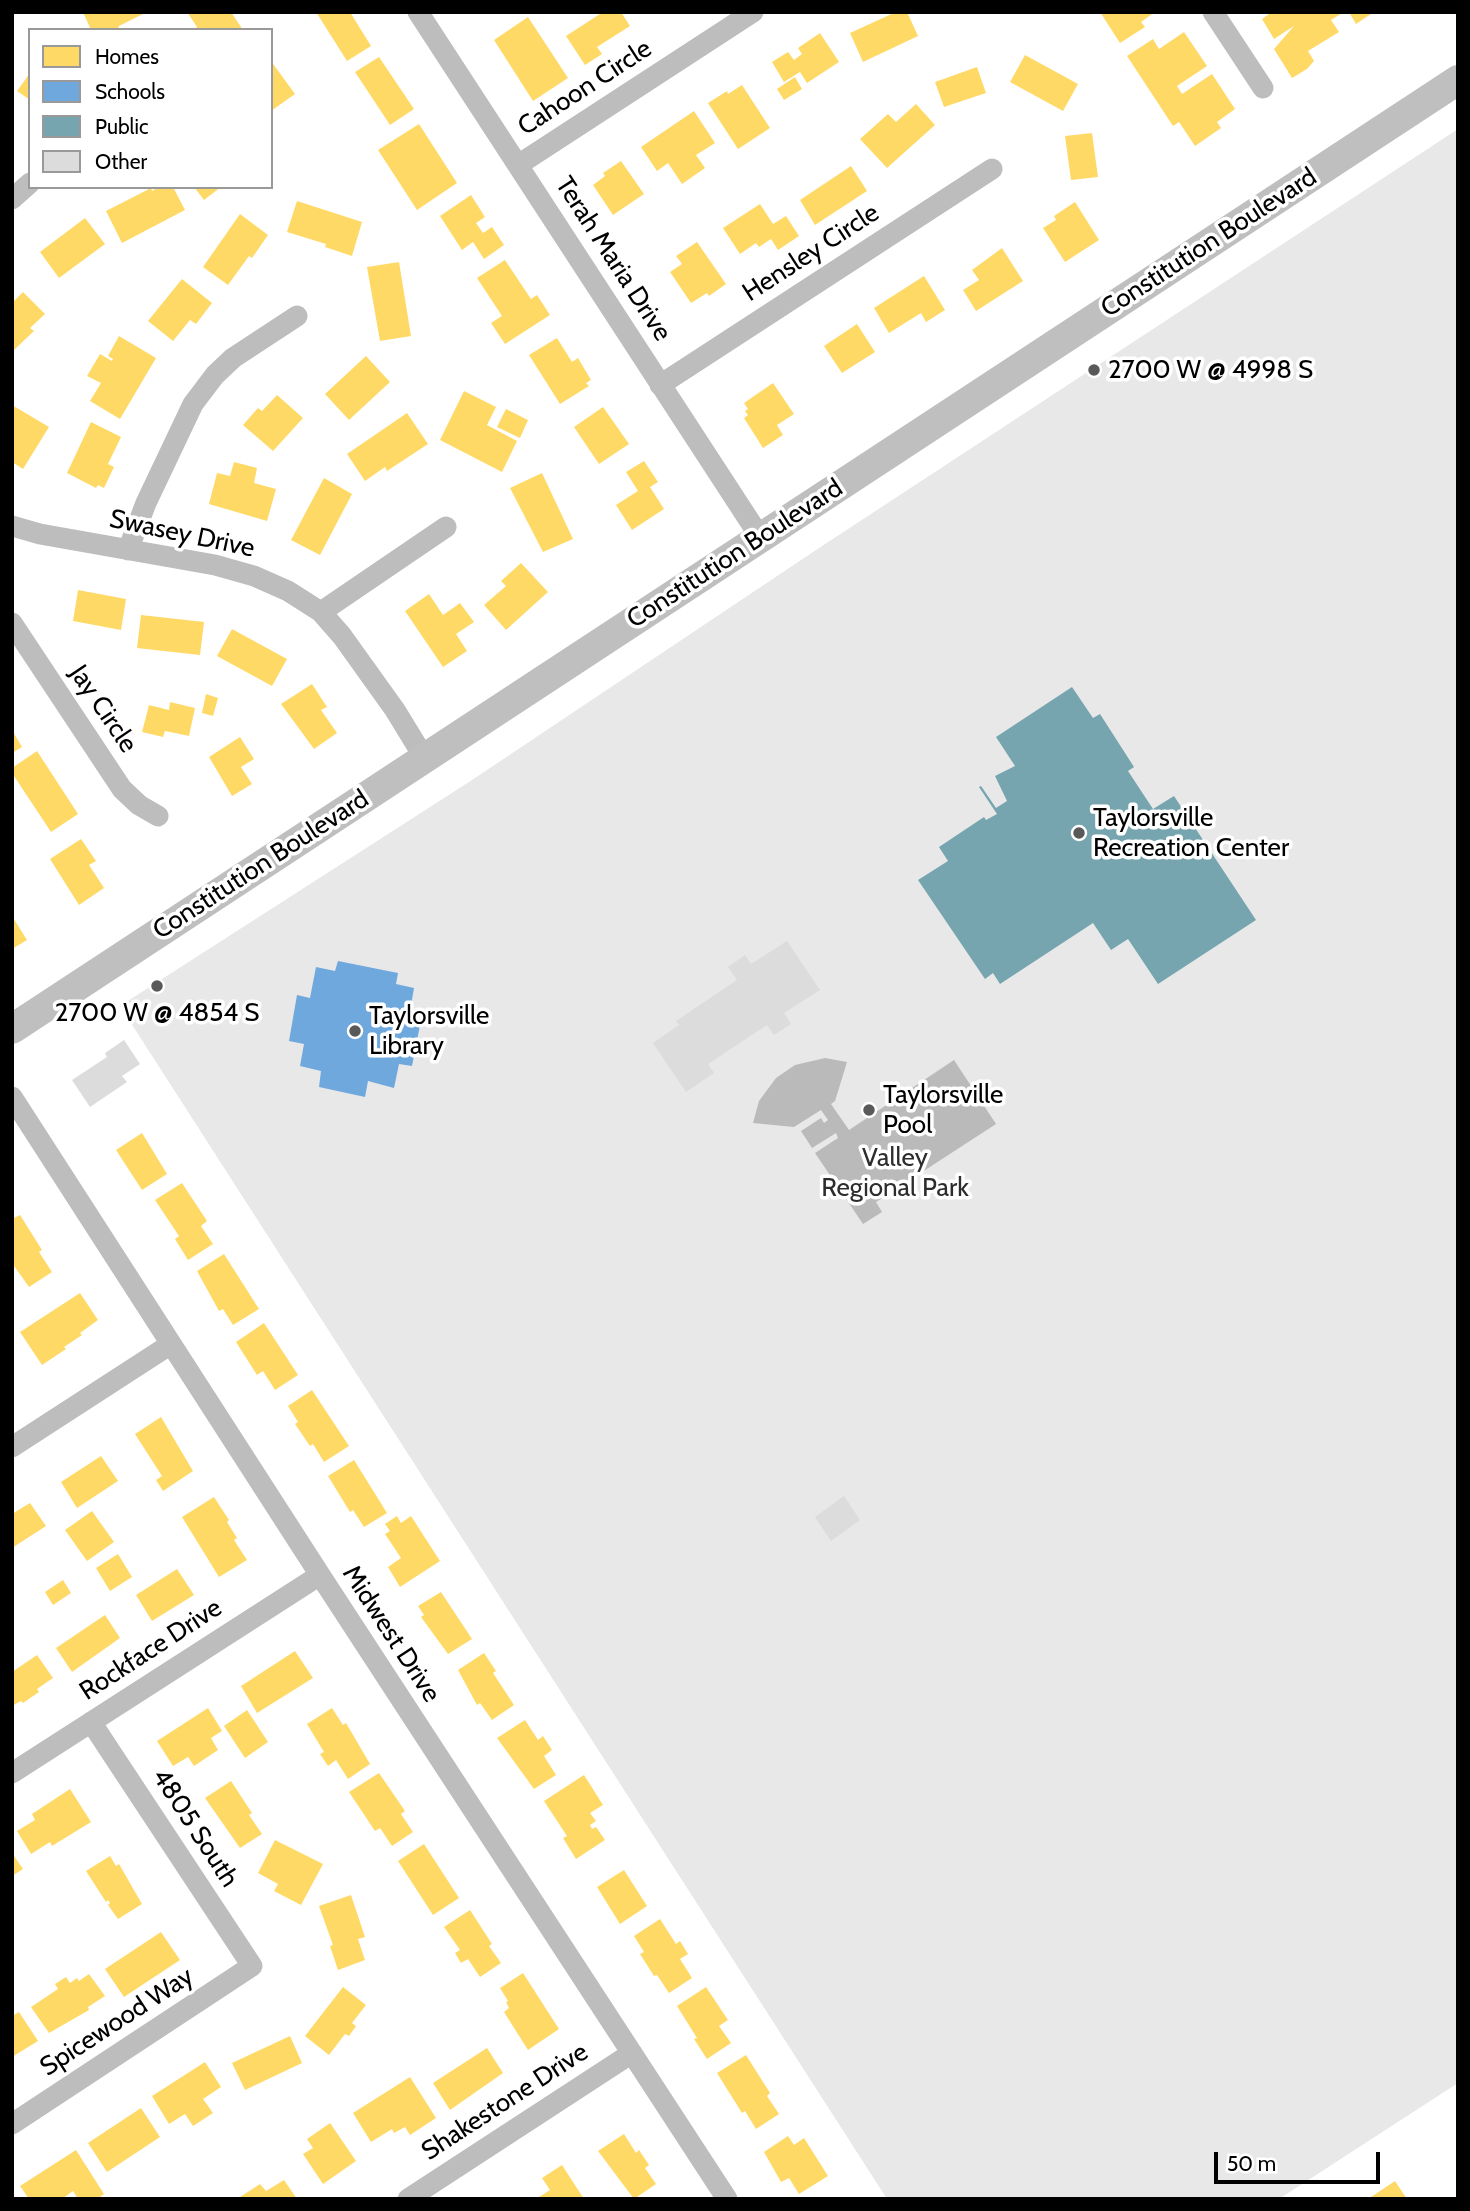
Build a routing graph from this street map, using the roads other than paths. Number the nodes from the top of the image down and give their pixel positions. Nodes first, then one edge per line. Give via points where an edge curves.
1 (418, 12) edge
2 (753, 12) edge
3 (1213, 12) edge
4 (1458, 80) edge
5 (1263, 88) dead end
6 (518, 165) junction
7 (992, 169) dead end
8 (28, 185) edge
9 (12, 199) edge
10 (297, 316) dead end
11 (660, 385) junction
12 (446, 527) dead end
13 (13, 528) edge
14 (760, 537) junction
15 (128, 550) junction
16 (321, 612) junction
17 (12, 623) edge
18 (425, 759) junction
19 (158, 816) dead end
20 (12, 1029) edge
21 (12, 1097) edge
22 (171, 1344) junction
23 (12, 1447) edge
24 (320, 1575) junction
25 (92, 1721) junction
26 (12, 1773) edge
27 (253, 1966) joint
28 (632, 2053) junction
29 (12, 2124) edge
30 (408, 2199) edge
31 (727, 2199) edge

1 - 6 street, Terah Maria Drive
2 - 6 street, Cahoon Circle
3 - 5 street
4 - 14 main road, Constitution Boulevard
6 - 11 street, Terah Maria Drive
7 - 11 street, Hensley Circle
8 - 9 street
10 - 15 street via 233,358 193,404
11 - 14 street, Terah Maria Drive
12 - 16 street
13 - 15 street, Swasey Drive
14 - 18 main road, Constitution Boulevard
15 - 16 street, Swasey Drive via 254,576
16 - 18 street, Swasey Drive via 362,660
17 - 19 street, Jay Circle via 122,789
18 - 20 main road, Constitution Boulevard
21 - 22 street, Midwest Drive
22 - 23 street
22 - 24 street, Midwest Drive
24 - 25 street, Rockface Drive
24 - 28 street, Midwest Drive
25 - 26 street, Rockface Drive
25 - 27 street, 4805 South
27 - 29 street, Spicewood Way
28 - 30 street, Shakestone Drive
28 - 31 street, Midwest Drive

